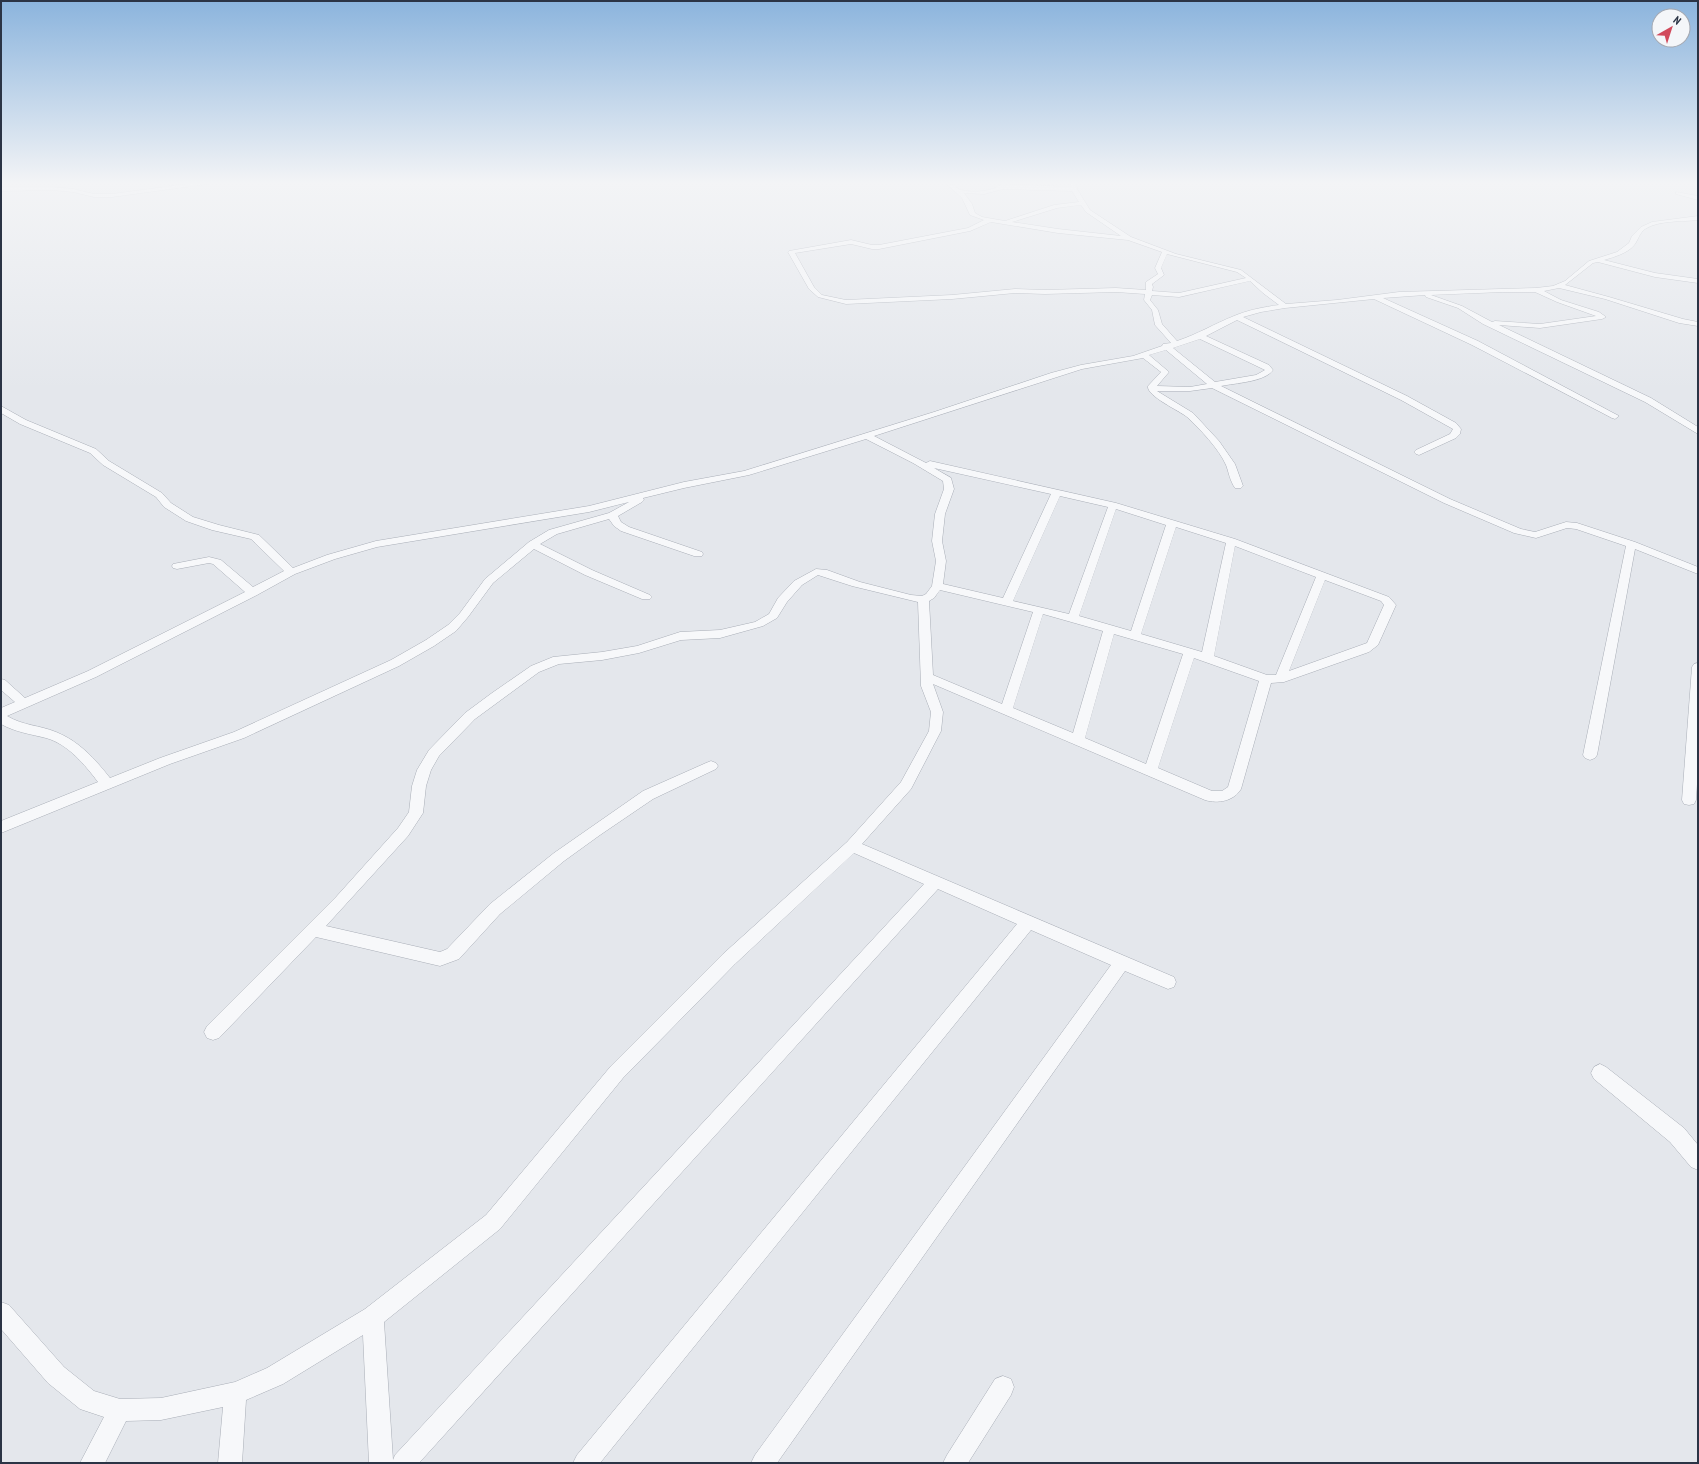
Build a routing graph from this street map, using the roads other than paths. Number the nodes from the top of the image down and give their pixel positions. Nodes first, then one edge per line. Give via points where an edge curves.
1 (791, 252) edge
2 (1165, 252) edge
3 (1166, 252) edge
4 (1620, 252) edge
5 (1597, 260) junction
6 (1251, 279) junction
7 (1698, 281) edge
8 (1559, 286) junction
9 (1536, 290) junction
10 (1148, 292) junction
11 (1423, 294) junction
12 (1374, 296) junction
13 (1285, 306) junction
14 (1237, 317) junction
15 (1486, 322) junction
16 (1698, 324) edge
17 (1200, 336) junction
18 (1176, 344) junction
19 (1166, 346) junction
20 (1144, 355) junction
21 (1213, 385) junction
22 (1151, 388) junction
23 (1, 409) edge
24 (1616, 416) dead end
25 (1698, 431) edge
26 (867, 436) junction
27 (1419, 452) dead end
28 (916, 461) junction
29 (1238, 486) dead end
30 (1057, 492) junction
31 (648, 495) junction
32 (1113, 505) junction
33 (614, 515) junction
34 (1172, 523) junction
35 (1231, 541) junction
36 (533, 544) junction
37 (1631, 544) junction
38 (698, 554) dead end
39 (1657, 555) junction
40 (1698, 561) edge
41 (177, 566) dead end
42 (1698, 571) edge
43 (291, 572) junction
44 (1322, 575) junction
45 (937, 586) junction
46 (253, 593) junction
47 (646, 597) dead end
48 (923, 599) junction
49 (1007, 602) junction
50 (1039, 610) junction
51 (1073, 618) junction
52 (1110, 628) junction
53 (1135, 635) junction
54 (1190, 652) junction
55 (1207, 659) junction
56 (1698, 667) edge
57 (927, 677) junction
58 (1266, 679) junction
59 (1280, 679) junction
60 (1, 683) edge
61 (23, 703) junction
62 (1006, 710) junction
63 (1, 713) edge
64 (1, 718) edge
65 (1078, 740) junction
66 (1590, 755) dead end
67 (711, 766) dead end
68 (1150, 771) junction
69 (107, 784) junction
70 (1689, 800) dead end
71 (1, 827) edge
72 (852, 846) junction
73 (935, 882) junction
74 (1028, 922) junction
75 (313, 930) junction
76 (1122, 963) junction
77 (1168, 982) dead end
78 (214, 1032) dead end
79 (1600, 1073) dead end
80 (1698, 1160) edge
81 (1, 1313) edge
82 (373, 1317) junction
83 (1003, 1387) dead end
84 (235, 1393) junction
85 (120, 1410) junction
86 (92, 1463) edge
87 (230, 1463) edge
88 (381, 1463) edge
89 (403, 1463) edge
90 (585, 1463) edge
91 (763, 1463) edge
92 (955, 1463) edge

1 - 10 street via 811,288 820,296 839,301 937,298 1015,291
2 - 10 street via 1158,268 1161,274 1148,283
3 - 6 street via 1233,269
4 - 5 street
5 - 7 street via 1655,275
5 - 8 street
6 - 10 street via 1186,295
6 - 13 street
8 - 9 street
8 - 16 street
9 - 11 street
9 - 15 street via 1602,317 1540,326
10 - 18 street via 1147,300 1155,310 1159,325
11 - 12 street
11 - 15 street via 1448,302
12 - 13 street
12 - 24 street via 1475,343
13 - 14 street
14 - 17 street
14 - 27 street via 1404,398 1457,428 1453,436
15 - 25 street via 1648,400
17 - 18 street
17 - 21 street via 1268,370 1258,377
18 - 19 street
19 - 20 street
19 - 21 street
20 - 22 street via 1165,372
20 - 26 street via 1124,361 1081,367
21 - 22 street via 1190,389
21 - 37 street via 1447,501 1518,531 1536,536 1566,524
22 - 29 street via 1156,394 1190,415 1216,443 1230,464
23 - 43 street via 23,422 93,451 106,463 159,495 181,515 255,537
26 - 28 street
26 - 31 street via 746,473
28 - 30 street
28 - 45 street via 948,480 949,489 940,514 937,541 941,562
30 - 32 street
30 - 49 street
31 - 33 street
31 - 43 street via 577,511 376,544 331,556
32 - 34 street
32 - 51 street
33 - 36 street via 582,522
33 - 38 street via 614,521 625,530
34 - 35 street
34 - 53 street
35 - 44 street
35 - 55 street
36 - 47 street via 559,559
36 - 69 street via 489,581 452,628 395,663 239,735
37 - 39 street
37 - 66 street
39 - 40 street
39 - 42 street
41 - 46 street via 209,560 217,562
43 - 46 street
44 - 59 street
44 - 59 street via 1384,599 1390,605 1372,645
45 - 48 street via 930,596
45 - 49 street
46 - 61 street via 92,674
48 - 57 street
48 - 75 street via 881,591 816,572 798,583 782,600 773,616 759,624 720,634 680,636 640,649 609,655 557,660 535,669 470,716 434,753 424,770 419,786 416,813 403,832
49 - 50 street
50 - 51 street
50 - 62 street
51 - 52 street
52 - 53 street
52 - 65 street
53 - 54 street
54 - 55 street
54 - 68 street
55 - 58 street
56 - 70 street
57 - 62 street
57 - 72 street via 927,686 937,712 935,731 906,785
58 - 59 street
58 - 68 street via 1234,789 1229,794 1221,797 1210,796
60 - 61 street
61 - 63 street
62 - 65 street
64 - 69 street via 31,731 51,735 71,746 89,762
65 - 68 street
67 - 75 street via 648,795 559,857 495,909 453,954 440,959
69 - 71 street
72 - 73 street
72 - 82 street via 729,959 617,1072 493,1222
73 - 74 street
73 - 89 street
74 - 76 street
74 - 90 street
75 - 78 street
76 - 77 street
76 - 91 street
79 - 80 street via 1677,1135
81 - 85 street via 56,1375 88,1401
82 - 84 street via 274,1376
82 - 88 street
83 - 92 street
84 - 85 street via 161,1409
84 - 87 street
85 - 86 street

